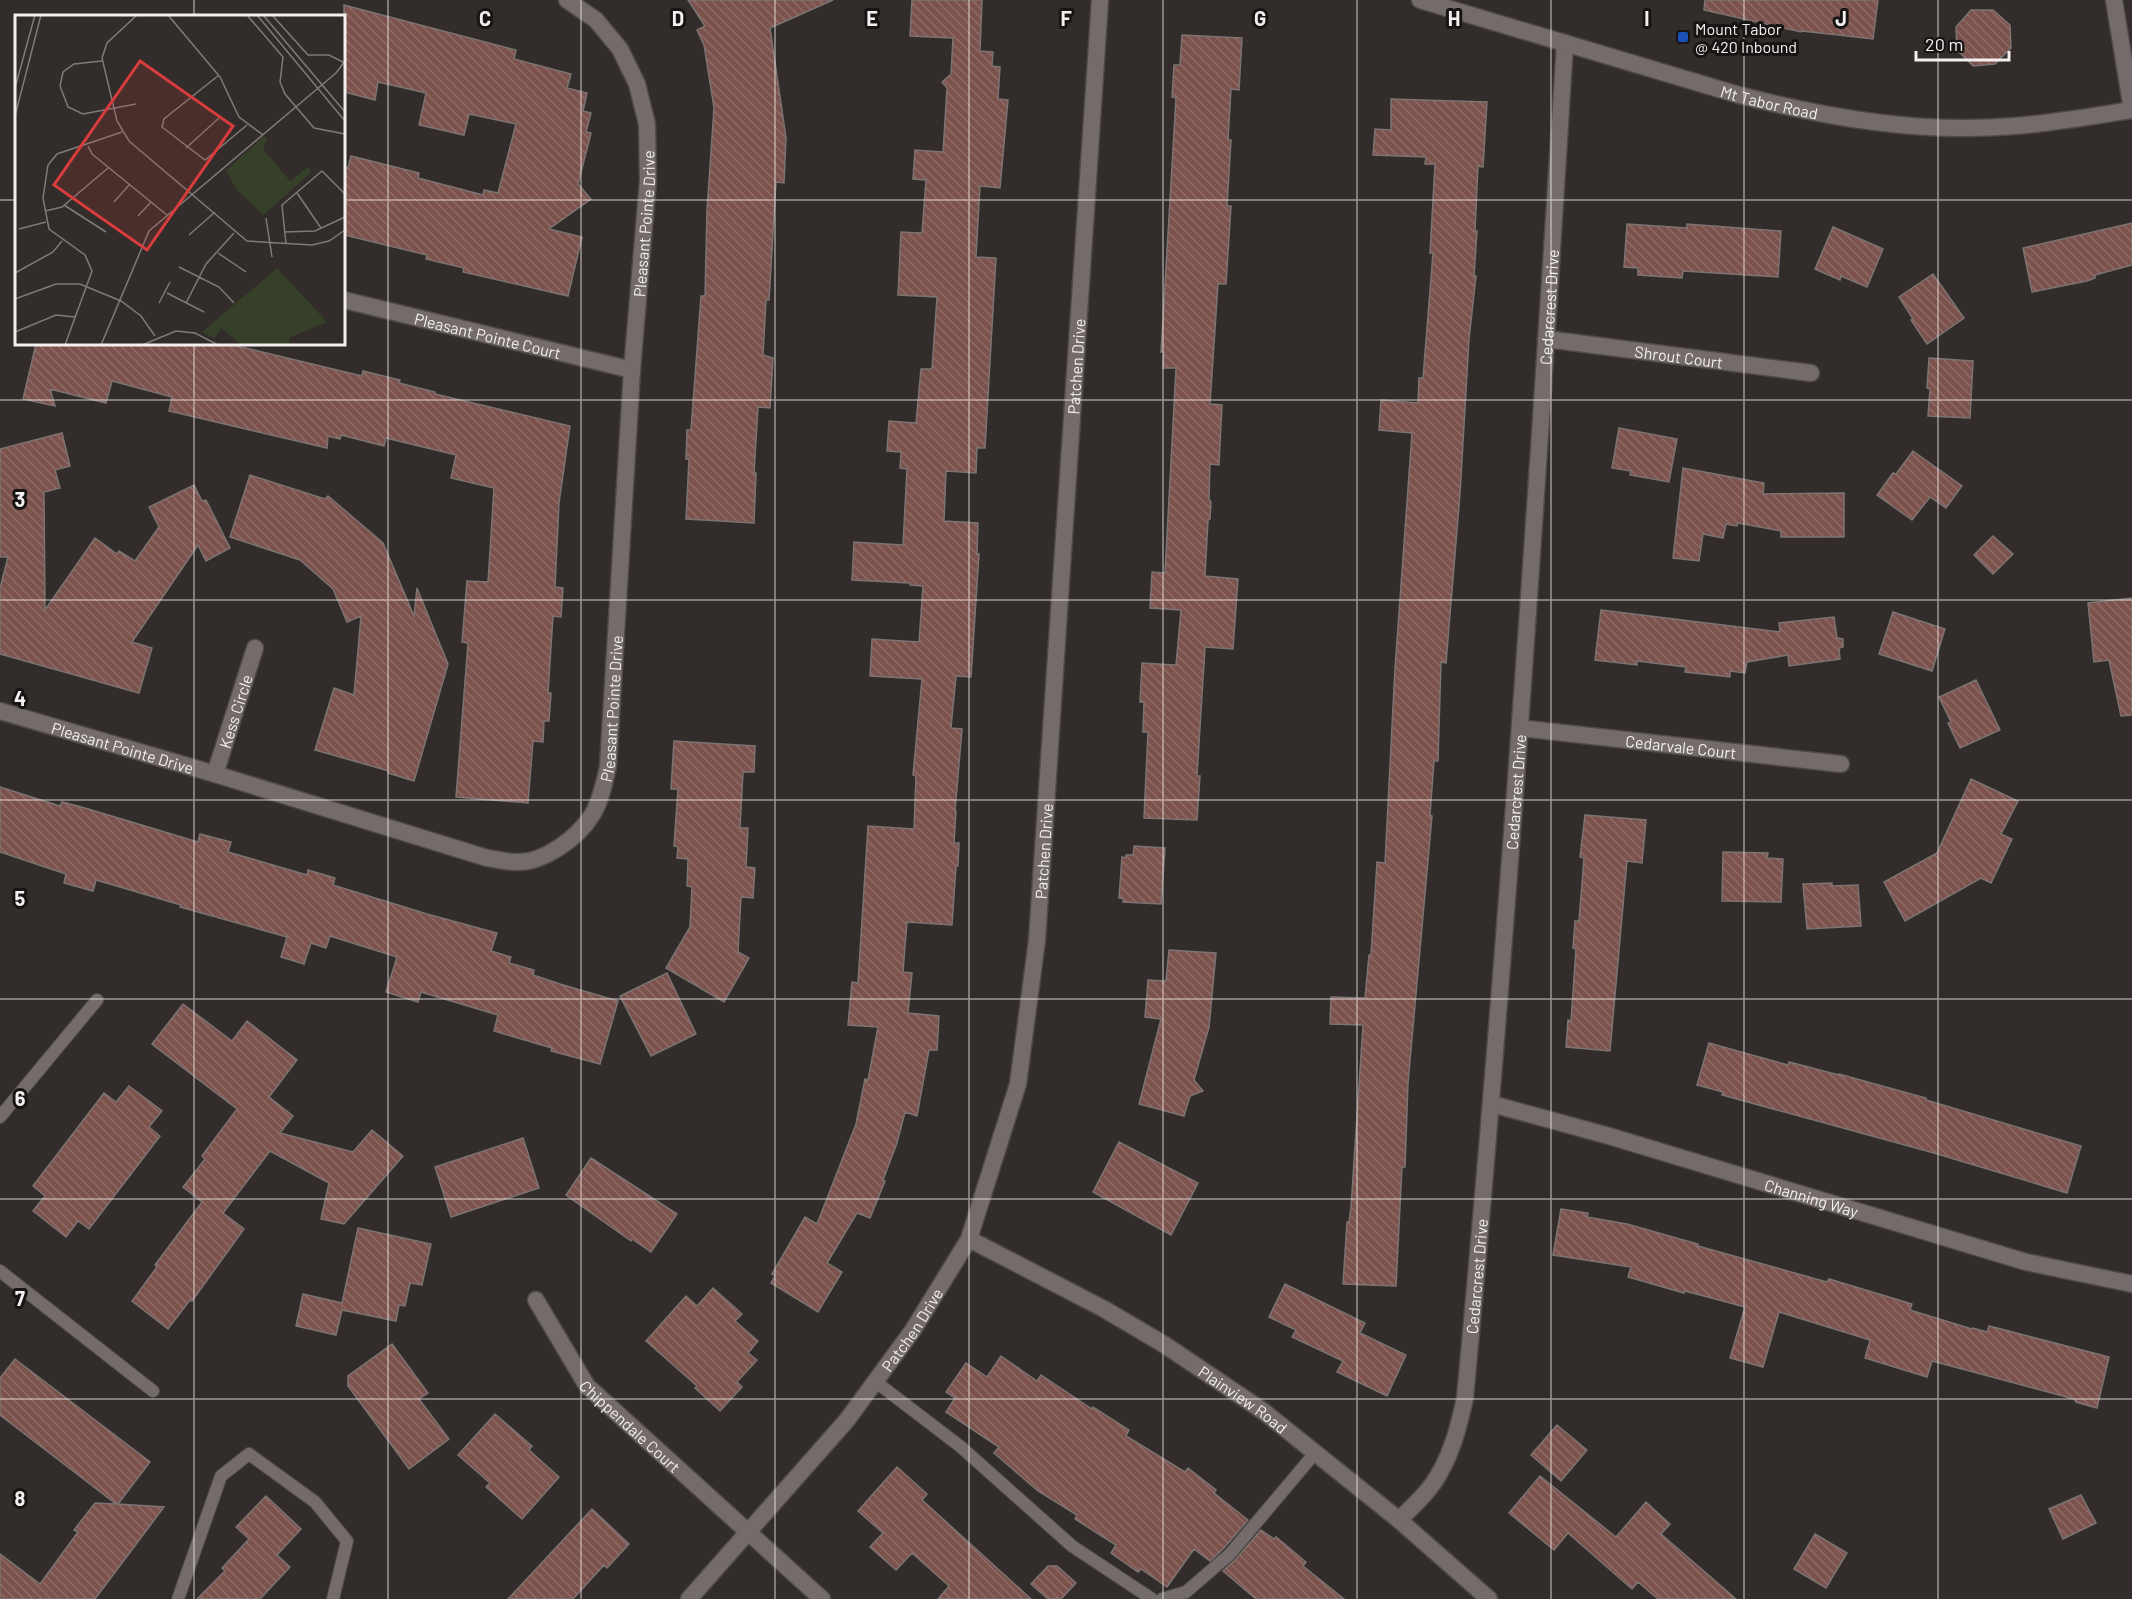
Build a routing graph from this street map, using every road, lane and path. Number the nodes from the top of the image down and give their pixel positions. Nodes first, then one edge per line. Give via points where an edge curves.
1 (567, 0) edge
2 (1100, 0) edge
3 (1420, 0) edge
4 (2114, 0) edge
5 (1564, 43) junction
6 (2132, 110) edge
7 (345, 300) edge
8 (1546, 339) junction
9 (632, 370) junction
10 (1811, 373) dead end
11 (255, 648) dead end
12 (0, 711) edge
13 (1520, 728) junction
14 (1841, 764) dead end
15 (216, 774) junction
16 (97, 1000) dead end
17 (1492, 1104) junction
18 (0, 1117) edge
19 (969, 1239) junction
20 (0, 1271) edge
21 (2132, 1284) edge
22 (536, 1300) dead end
23 (876, 1382) junction
24 (153, 1391) dead end
25 (1315, 1453) junction
26 (1399, 1520) junction
27 (748, 1533) junction
28 (178, 1599) edge
29 (333, 1599) edge
30 (689, 1599) edge
31 (822, 1599) edge
32 (1152, 1599) edge
33 (1162, 1599) edge
34 (1489, 1599) edge

1 - 9 street, Pleasant Pointe Drive via 596,20 620,49 637,84 647,124 648,180
2 - 19 street, Patchen Drive via 1037,940 1018,1083
3 - 5 street, Mt Tabor Road
4 - 6 street
5 - 6 street, Mt Tabor Road via 1770,103 1889,124 2013,126
5 - 8 street, Cedarcrest Drive
7 - 9 street, Pleasant Pointe Court
8 - 10 street, Shrout Court
8 - 13 street, Cedarcrest Drive
9 - 15 street, Pleasant Pointe Drive via 608,767 592,816 569,840 544,856 517,863 487,858
11 - 15 street, Kess Circle
12 - 15 street, Pleasant Pointe Drive
13 - 14 street, Cedarvale Court
13 - 17 street, Cedarcrest Drive
16 - 18 lane
17 - 21 street, Channing Way via 2026,1262
17 - 26 street, Cedarcrest Drive via 1465,1398 1455,1440 1439,1475
19 - 23 street, Patchen Drive
19 - 25 street, Plainview Road via 1165,1345 1263,1411
20 - 24 lane
22 - 27 street, Chippendale Court via 587,1386
23 - 27 street, Patchen Drive
23 - 32 lane via 961,1447 1072,1546
25 - 26 street, Plainview Road
25 - 33 lane via 1230,1554 1186,1592
26 - 34 street, Plainview Road
27 - 30 street, Patchen Drive
27 - 31 street, Chippendale Court
28 - 29 lane via 221,1476 249,1454 315,1502 347,1541

